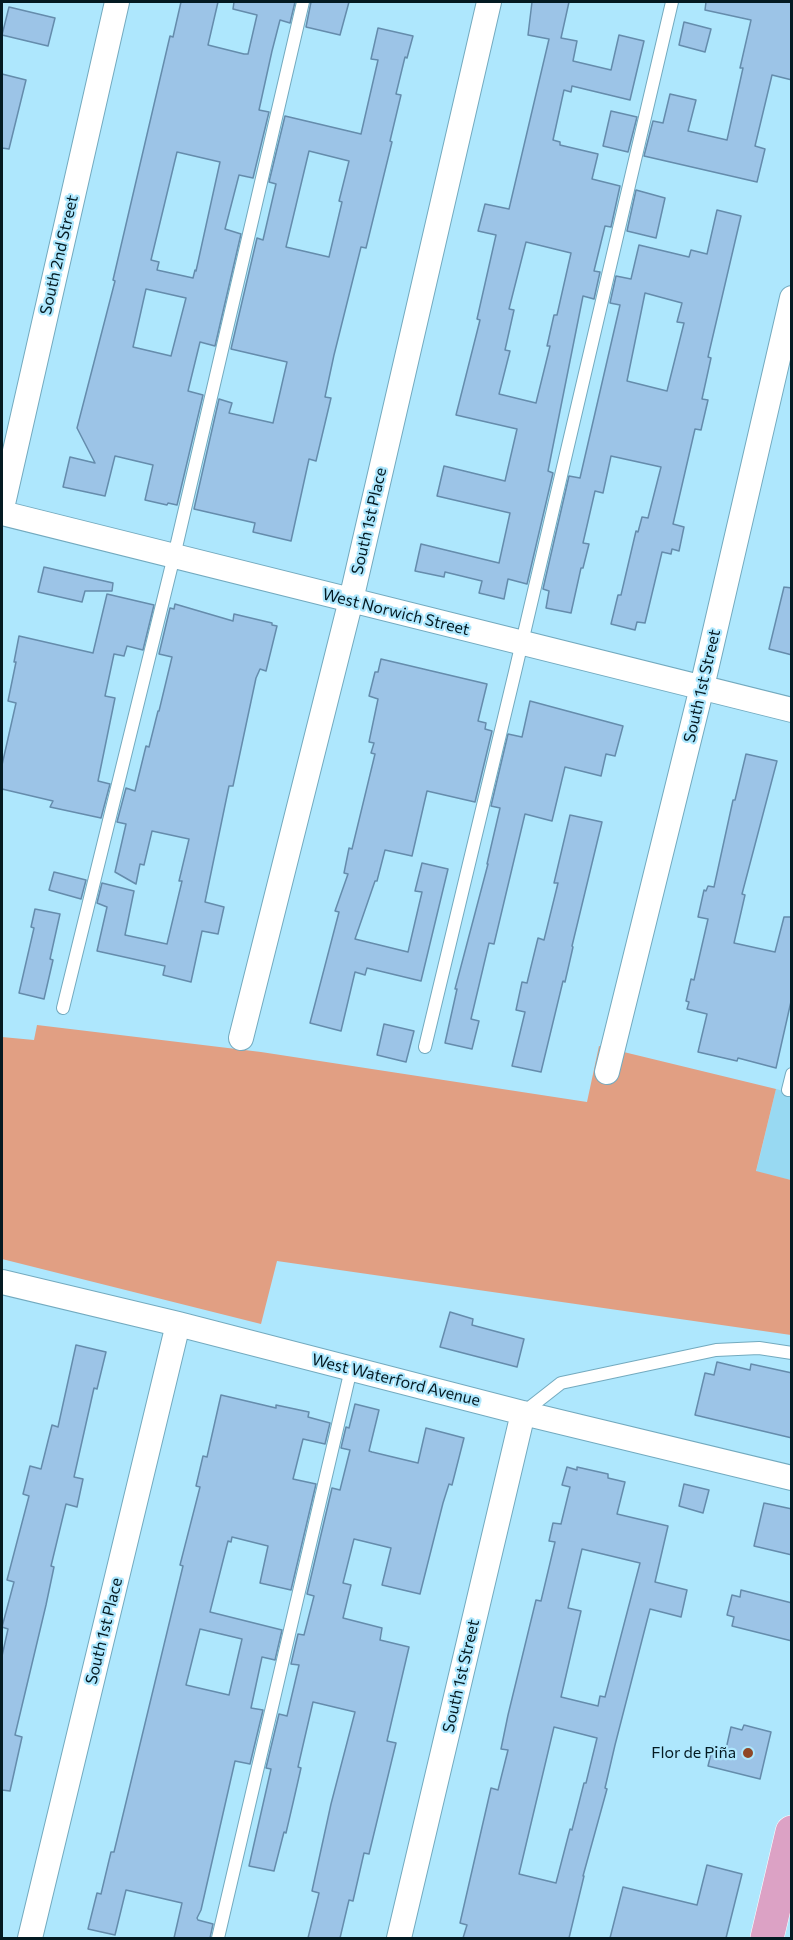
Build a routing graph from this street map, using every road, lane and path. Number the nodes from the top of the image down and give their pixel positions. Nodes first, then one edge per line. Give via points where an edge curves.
1 (117, 2) edge
2 (303, 2) edge
3 (489, 2) edge
4 (672, 2) edge
5 (792, 298) edge
6 (2, 508) edge
7 (2, 513) edge
8 (174, 556) junction
9 (351, 600) junction
10 (522, 643) junction
11 (702, 687) junction
12 (792, 710) edge
13 (63, 1008) dead end
14 (241, 1038) dead end
15 (424, 1047) dead end
16 (607, 1072) dead end
17 (792, 1074) edge
18 (788, 1090) dead end
19 (2, 1282) edge
20 (178, 1324) junction
21 (792, 1353) edge
22 (351, 1369) junction
23 (523, 1413) junction
24 (792, 1478) edge
25 (792, 1832) edge
26 (30, 1938) edge
27 (218, 1938) edge
28 (399, 1938) edge
29 (767, 1938) edge

1 - 6 street, South 2nd Street
2 - 8 lane
3 - 9 street, South 1st Place
4 - 10 lane
5 - 11 street, South 1st Street
7 - 8 street, West Norwich Street
8 - 9 street, West Norwich Street
8 - 13 lane
9 - 10 street, West Norwich Street
9 - 14 street, South 1st Place
10 - 11 street, West Norwich Street
10 - 15 lane
11 - 12 street, West Norwich Street
11 - 16 street, South 1st Street
17 - 18 lane
19 - 20 street, West Waterford Avenue
20 - 22 street, West Waterford Avenue
20 - 26 street, South 1st Place
21 - 23 lane via 759,1348 716,1350 561,1383
22 - 23 street, West Waterford Avenue
22 - 27 lane
23 - 24 street, West Waterford Avenue
23 - 28 street, South 1st Street
25 - 29 main road

